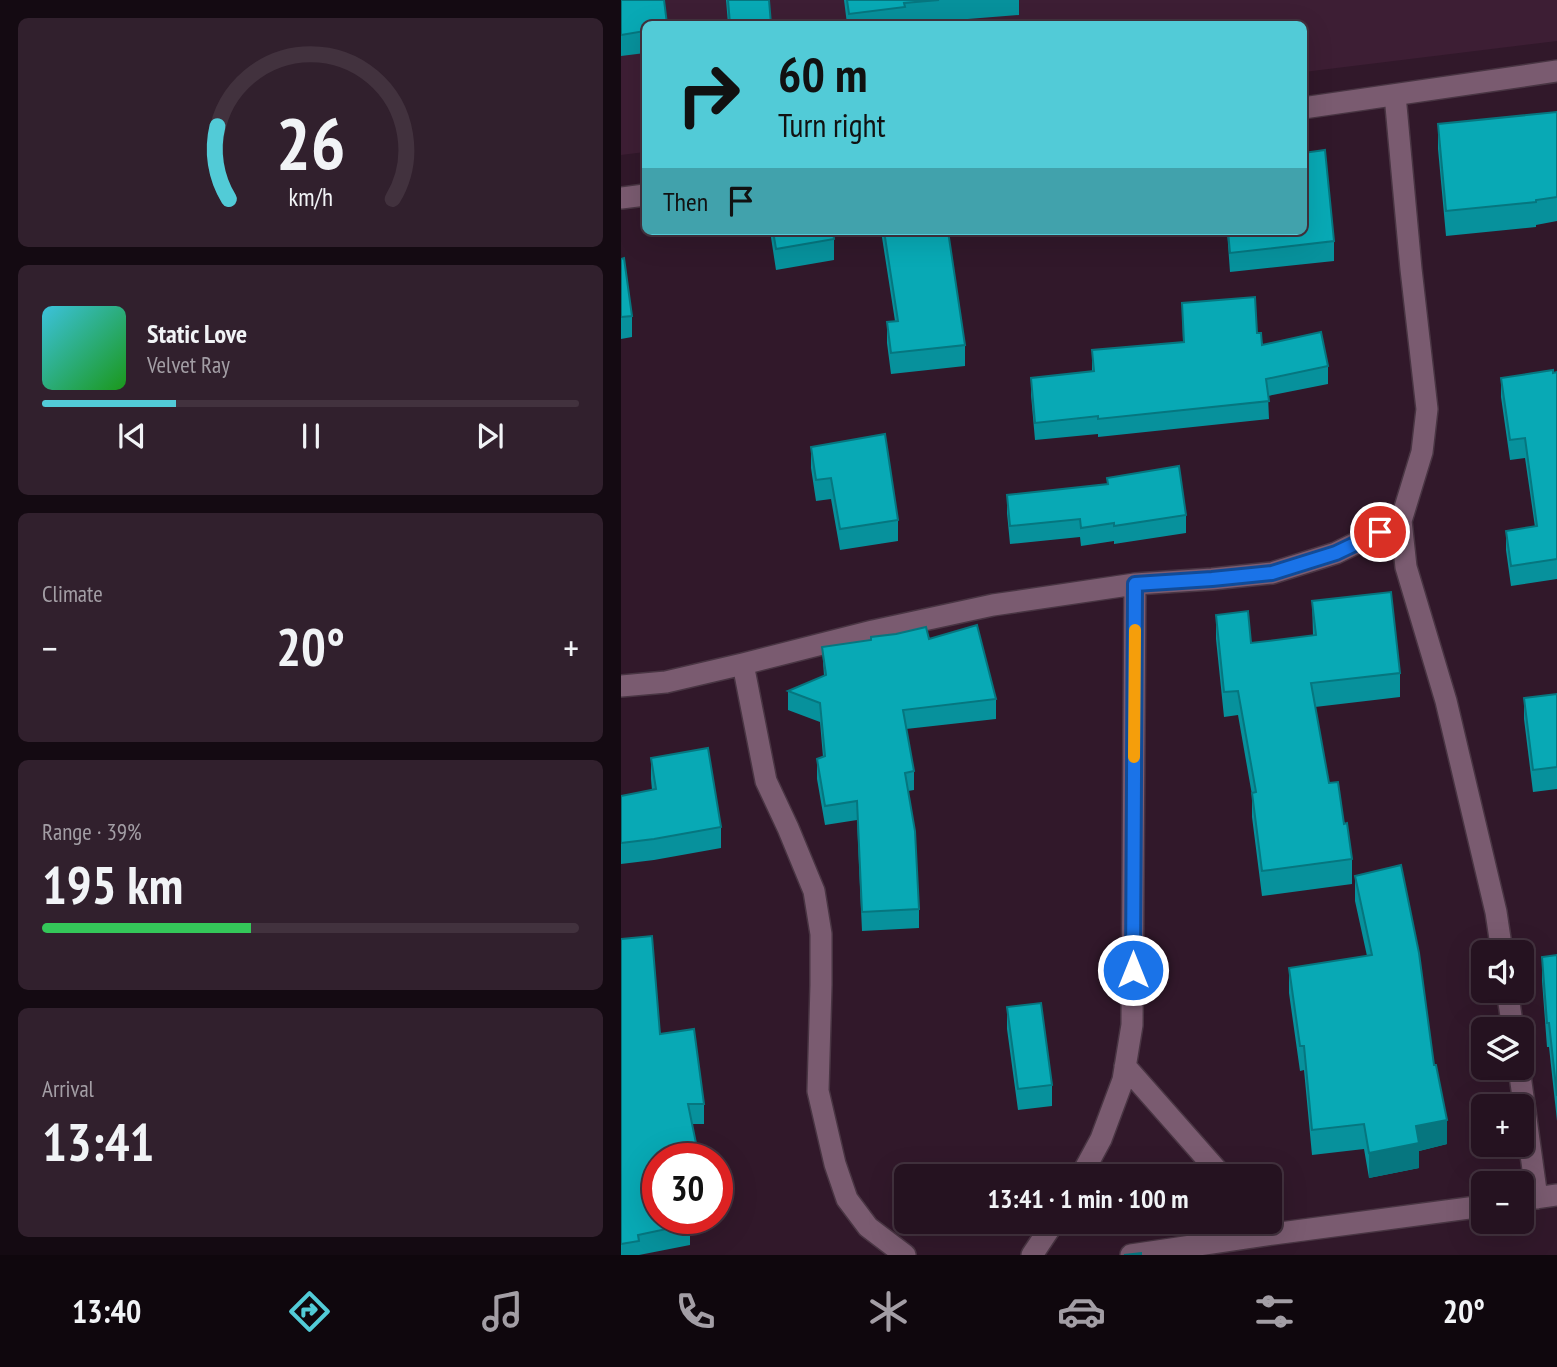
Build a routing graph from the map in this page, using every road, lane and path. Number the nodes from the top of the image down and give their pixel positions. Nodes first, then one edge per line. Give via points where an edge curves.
1 (1557, 71) edge
2 (1395, 95) junction
3 (1307, 107) edge
4 (642, 195) edge
5 (621, 198) edge
6 (1401, 522) junction
7 (1135, 584) junction
8 (743, 664) junction
9 (621, 686) edge
10 (1500, 940) edge
11 (1125, 1066) junction
12 (1521, 1080) edge
13 (1087, 1164) edge
14 (1211, 1164) edge
15 (1539, 1198) edge
16 (1471, 1207) edge
17 (1282, 1226) edge
18 (1046, 1234) edge
19 (1237, 1234) edge
20 (905, 1255) edge
21 (1032, 1255) edge
22 (1131, 1255) edge

1 - 2 street
2 - 3 street
2 - 6 street via 1427,409 1422,452
4 - 5 street
6 - 7 street via 1336,553 1272,573
6 - 10 street via 1406,567 1446,701
7 - 8 street via 993,605
7 - 11 street via 1133,1025
8 - 9 street via 666,682
8 - 20 street via 766,781 814,891 821,934 818,1091 835,1164 847,1199 868,1227
11 - 13 street via 1101,1139
11 - 14 street
12 - 15 street
16 - 17 street
18 - 21 street
19 - 22 street

